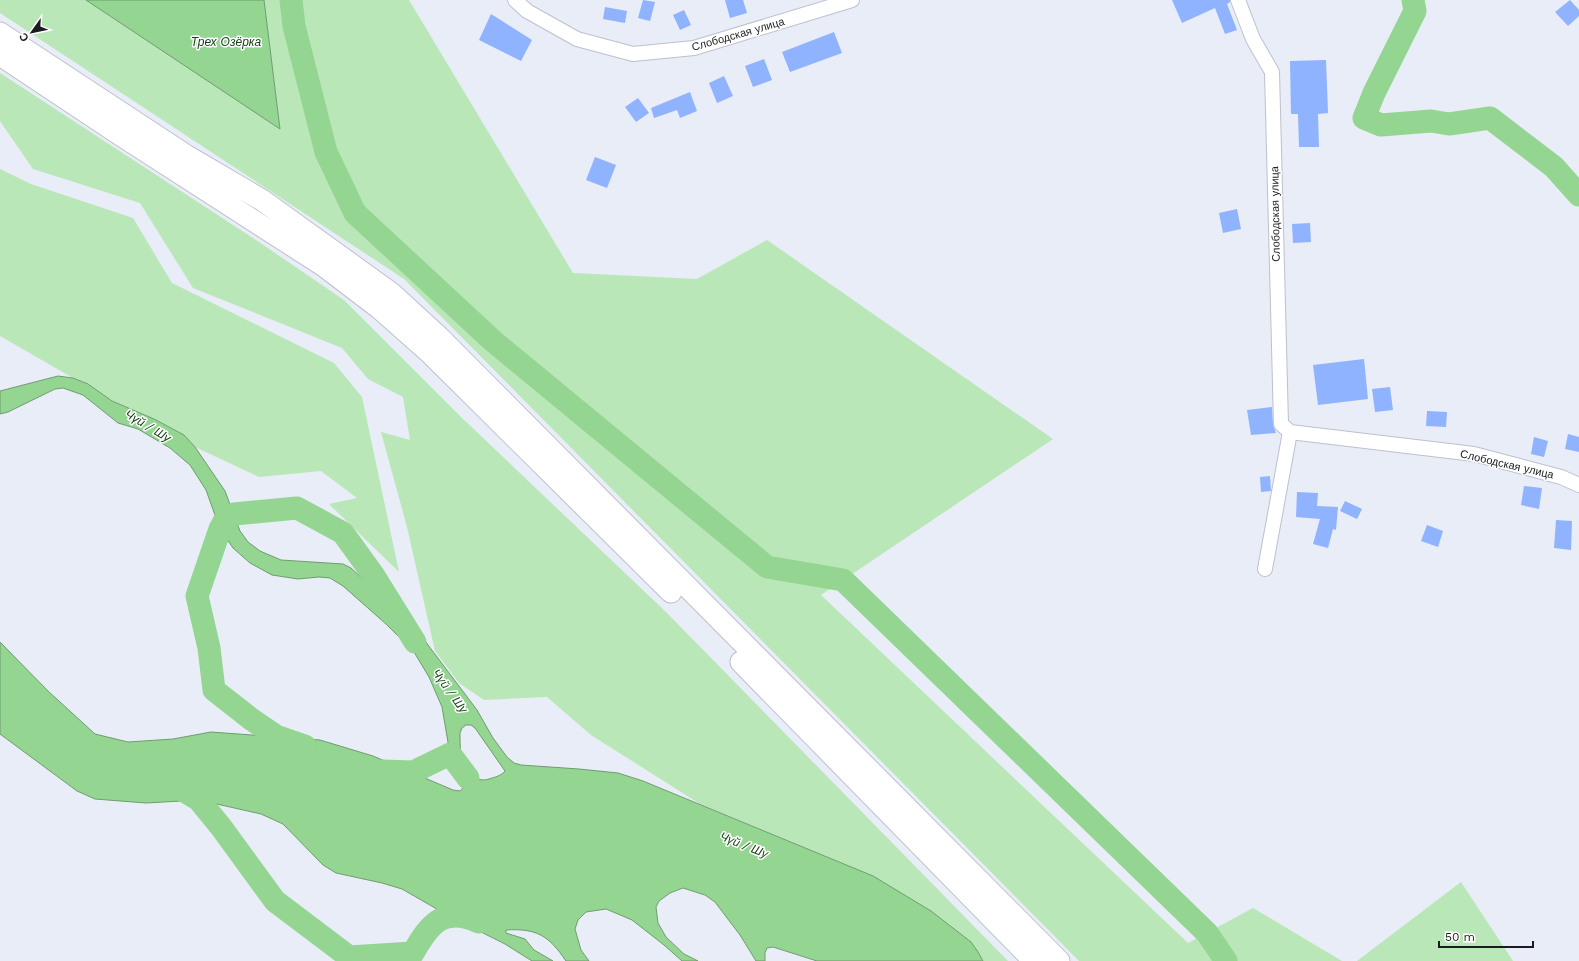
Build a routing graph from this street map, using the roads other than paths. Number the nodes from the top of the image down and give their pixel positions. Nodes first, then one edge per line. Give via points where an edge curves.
1 (515, 0) edge
2 (852, 0) edge
3 (1238, 0) edge
4 (0, 33) edge
5 (0, 55) edge
6 (1290, 432) junction
7 (1579, 485) edge
8 (1265, 568) dead end
9 (1034, 961) edge
10 (1059, 961) edge

1 - 2 street, Слободская улица via 527,11 577,39 633,54 694,48
3 - 6 street, Слободская улица via 1253,39 1272,72 1281,424
4 - 10 highway via 188,156 262,200 391,293 439,337
5 - 9 highway via 324,266 379,308 431,354 699,620
6 - 7 street, Слободская улица via 1474,454 1561,477
6 - 8 street

